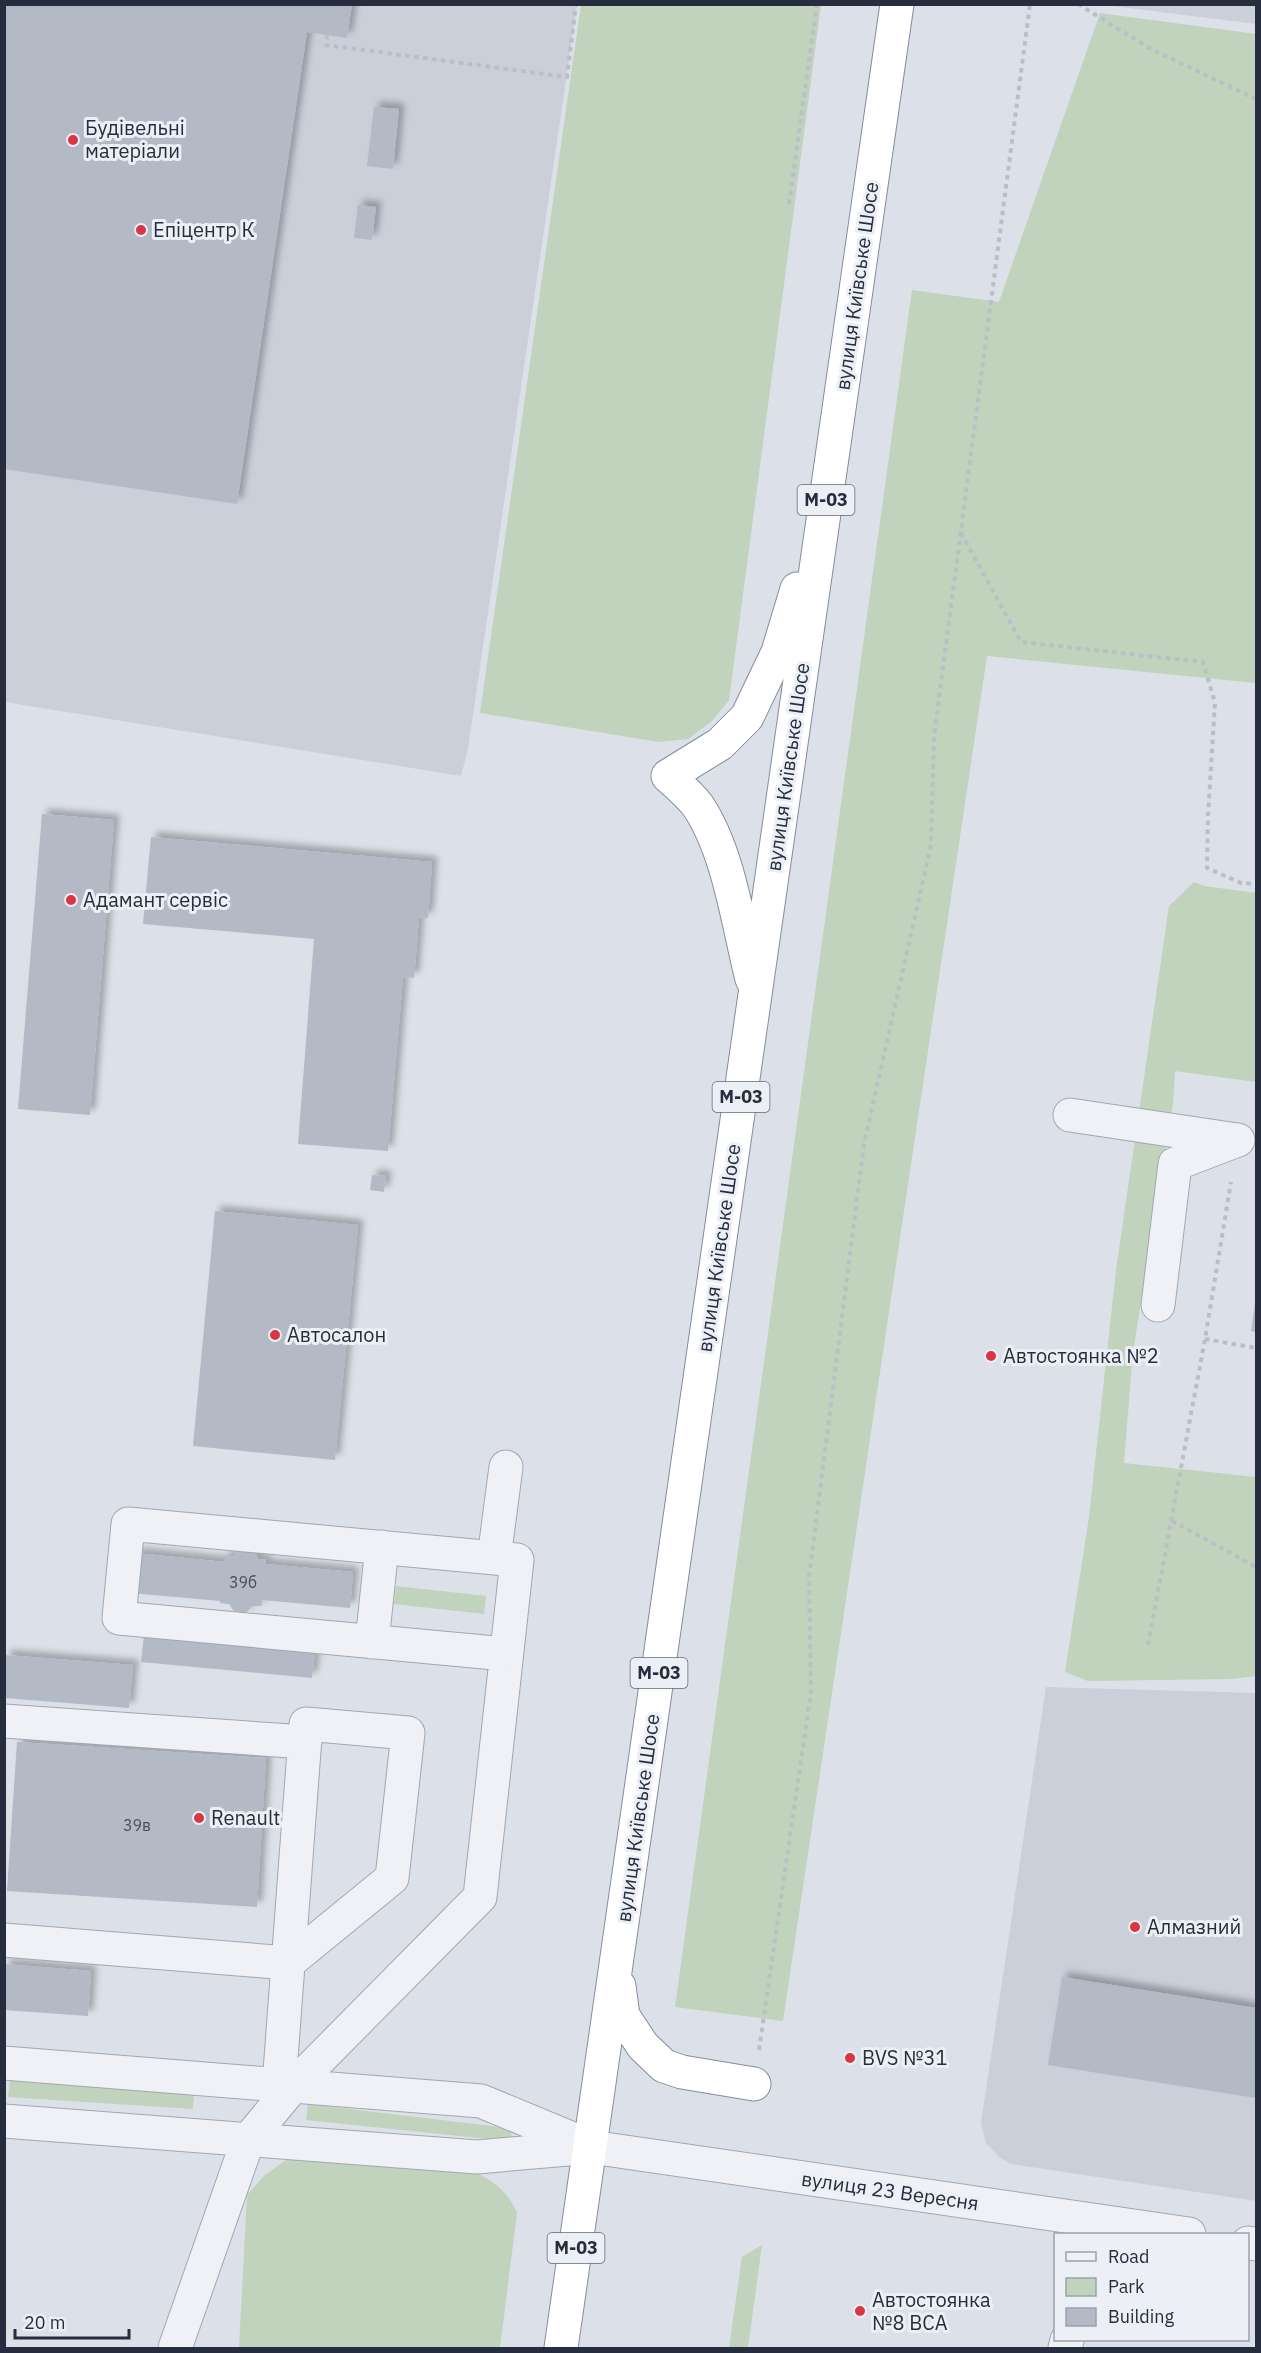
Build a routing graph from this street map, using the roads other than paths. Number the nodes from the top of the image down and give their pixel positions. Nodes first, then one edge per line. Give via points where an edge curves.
1 (897, 4) edge
2 (828, 486) junction
3 (756, 995) junction
4 (1070, 1115) dead end
5 (1247, 1142) edge
6 (1158, 1305) dead end
7 (506, 1467) dead end
8 (382, 1547) junction
9 (494, 1558) junction
10 (372, 1642) junction
11 (506, 1654) junction
12 (4, 1721) edge
13 (305, 1742) junction
14 (4, 1940) edge
15 (288, 1963) junction
16 (617, 1963) junction
17 (4, 2064) edge
18 (754, 2084) road end
19 (286, 2085) junction
20 (4, 2121) edge
21 (248, 2140) junction
22 (591, 2147) junction
23 (1086, 2227) edge
24 (1163, 2233) edge
25 (175, 2349) edge
26 (561, 2349) edge

1 - 2 highway, вулиця Київське Шосе / М-03
2 - 3 highway, вулиця Київське Шосе / М-03
2 - 3 highway via 778,652 747,717 720,744 668,776 696,804 721,852
3 - 16 highway, вулиця Київське Шосе / М-03
4 - 5 street
5 - 6 street via 1175,1164
7 - 9 street
8 - 9 street
8 - 10 street
8 - 10 street via 128,1524 119,1618
9 - 11 street via 517,1560
10 - 11 street
11 - 19 street via 480,1898
12 - 13 street
13 - 15 street
13 - 15 street via 306,1725 408,1733 392,1878
14 - 15 street
15 - 19 street
16 - 18 highway via 624,2016 643,2046 664,2066 682,2073
16 - 22 highway, вулиця Київське Шосе / М-03
17 - 19 street
19 - 21 street
19 - 22 street via 481,2100
20 - 21 street
21 - 22 street via 477,2157
21 - 25 street
22 - 23 street, вулиця 23 Вересня
22 - 26 highway, вулиця Київське Шосе / М-03
23 - 24 street, вулиця 23 Вересня

